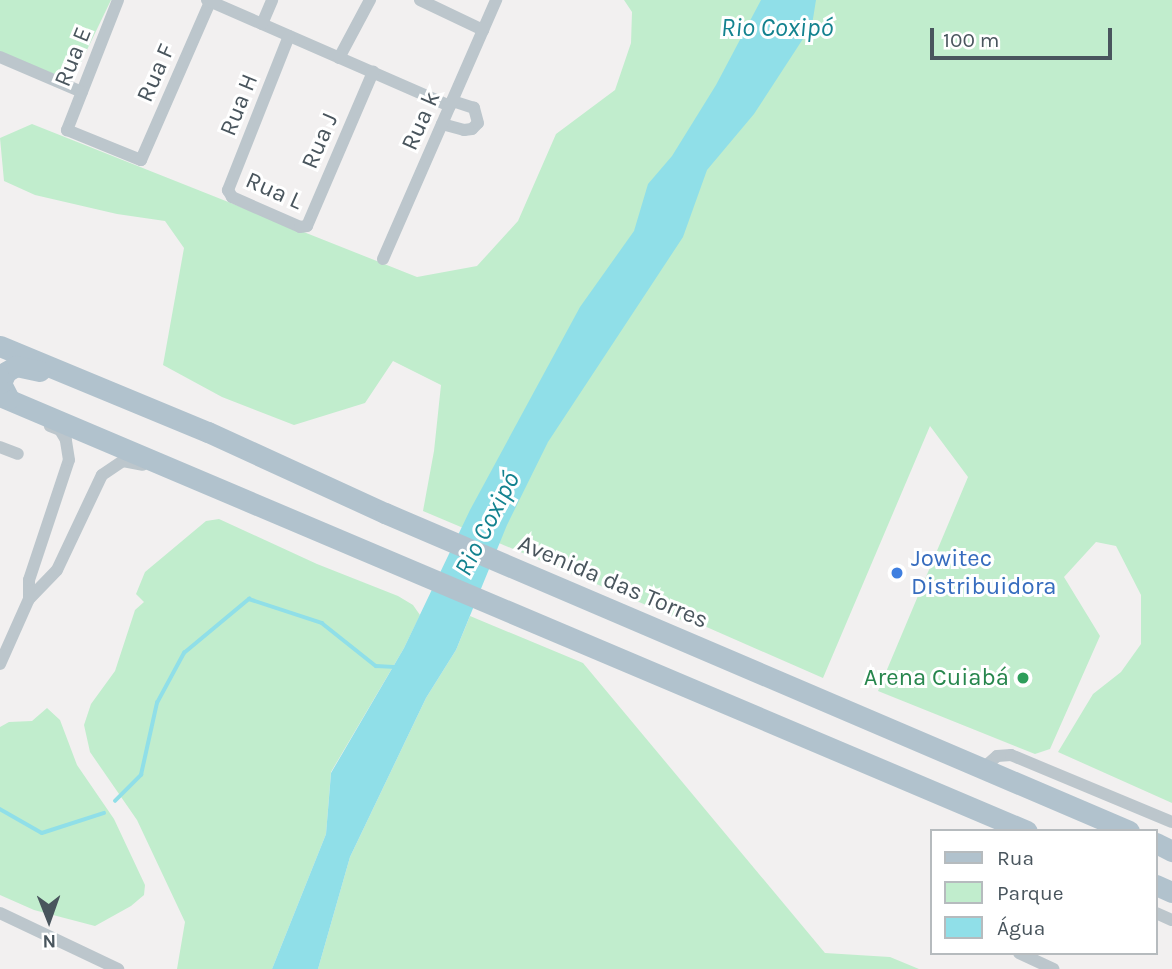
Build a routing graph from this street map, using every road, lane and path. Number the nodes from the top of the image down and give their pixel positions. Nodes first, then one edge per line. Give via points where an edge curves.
1 (118, 0) edge
2 (272, 0) edge
3 (370, 0) edge
4 (420, 0) edge
5 (496, 0) edge
6 (208, 1) edge
7 (262, 24) junction
8 (483, 30) junction
9 (289, 36) junction
10 (0, 57) edge
11 (339, 58) junction
12 (373, 72) junction
13 (82, 92) junction
14 (451, 104) junction
15 (442, 124) junction
16 (67, 130) joint
17 (228, 190) joint
18 (307, 226) joint
19 (383, 258) dead end
20 (0, 345) edge
21 (5, 398) edge
22 (208, 432) junction
23 (0, 447) edge
24 (18, 454) dead end
25 (201, 480) junction
26 (29, 599) junction
27 (0, 664) edge
28 (981, 770) junction
29 (1172, 822) edge
30 (1094, 823) edge
31 (1022, 829) edge
32 (1120, 829) edge
33 (0, 912) edge
34 (1023, 955) edge
35 (118, 969) edge
36 (1053, 969) edge

1 - 13 street, Rua E
2 - 7 street
3 - 11 street
4 - 8 street
5 - 8 street, Rua k
6 - 7 street
6 - 16 street, Rua F via 141,160
7 - 9 street
8 - 14 street, Rua k
9 - 11 street
9 - 17 street, Rua H
10 - 13 street
11 - 12 street
12 - 14 street
12 - 18 street, Rua J
13 - 16 street, Rua E
14 - 15 street, Rua k
14 - 15 street via 474,108 478,122 464,130
15 - 19 street, Rua k
17 - 18 street, Rua L via 232,197
20 - 22 main road, Avenida das Torres
21 - 22 main road via 1,383 6,372 16,366 31,368 133,410
21 - 25 main road
21 - 26 street via 25,414 60,430 69,448 65,481 29,580
22 - 28 main road, Avenida das Torres
23 - 24 street
25 - 26 street via 123,461 105,471 57,570
25 - 31 main road
26 - 27 street
28 - 29 street via 997,757 1011,755
28 - 30 main road, Avenida das Torres
30 - 32 main road, Avenida das Torres
33 - 35 street
34 - 36 street

